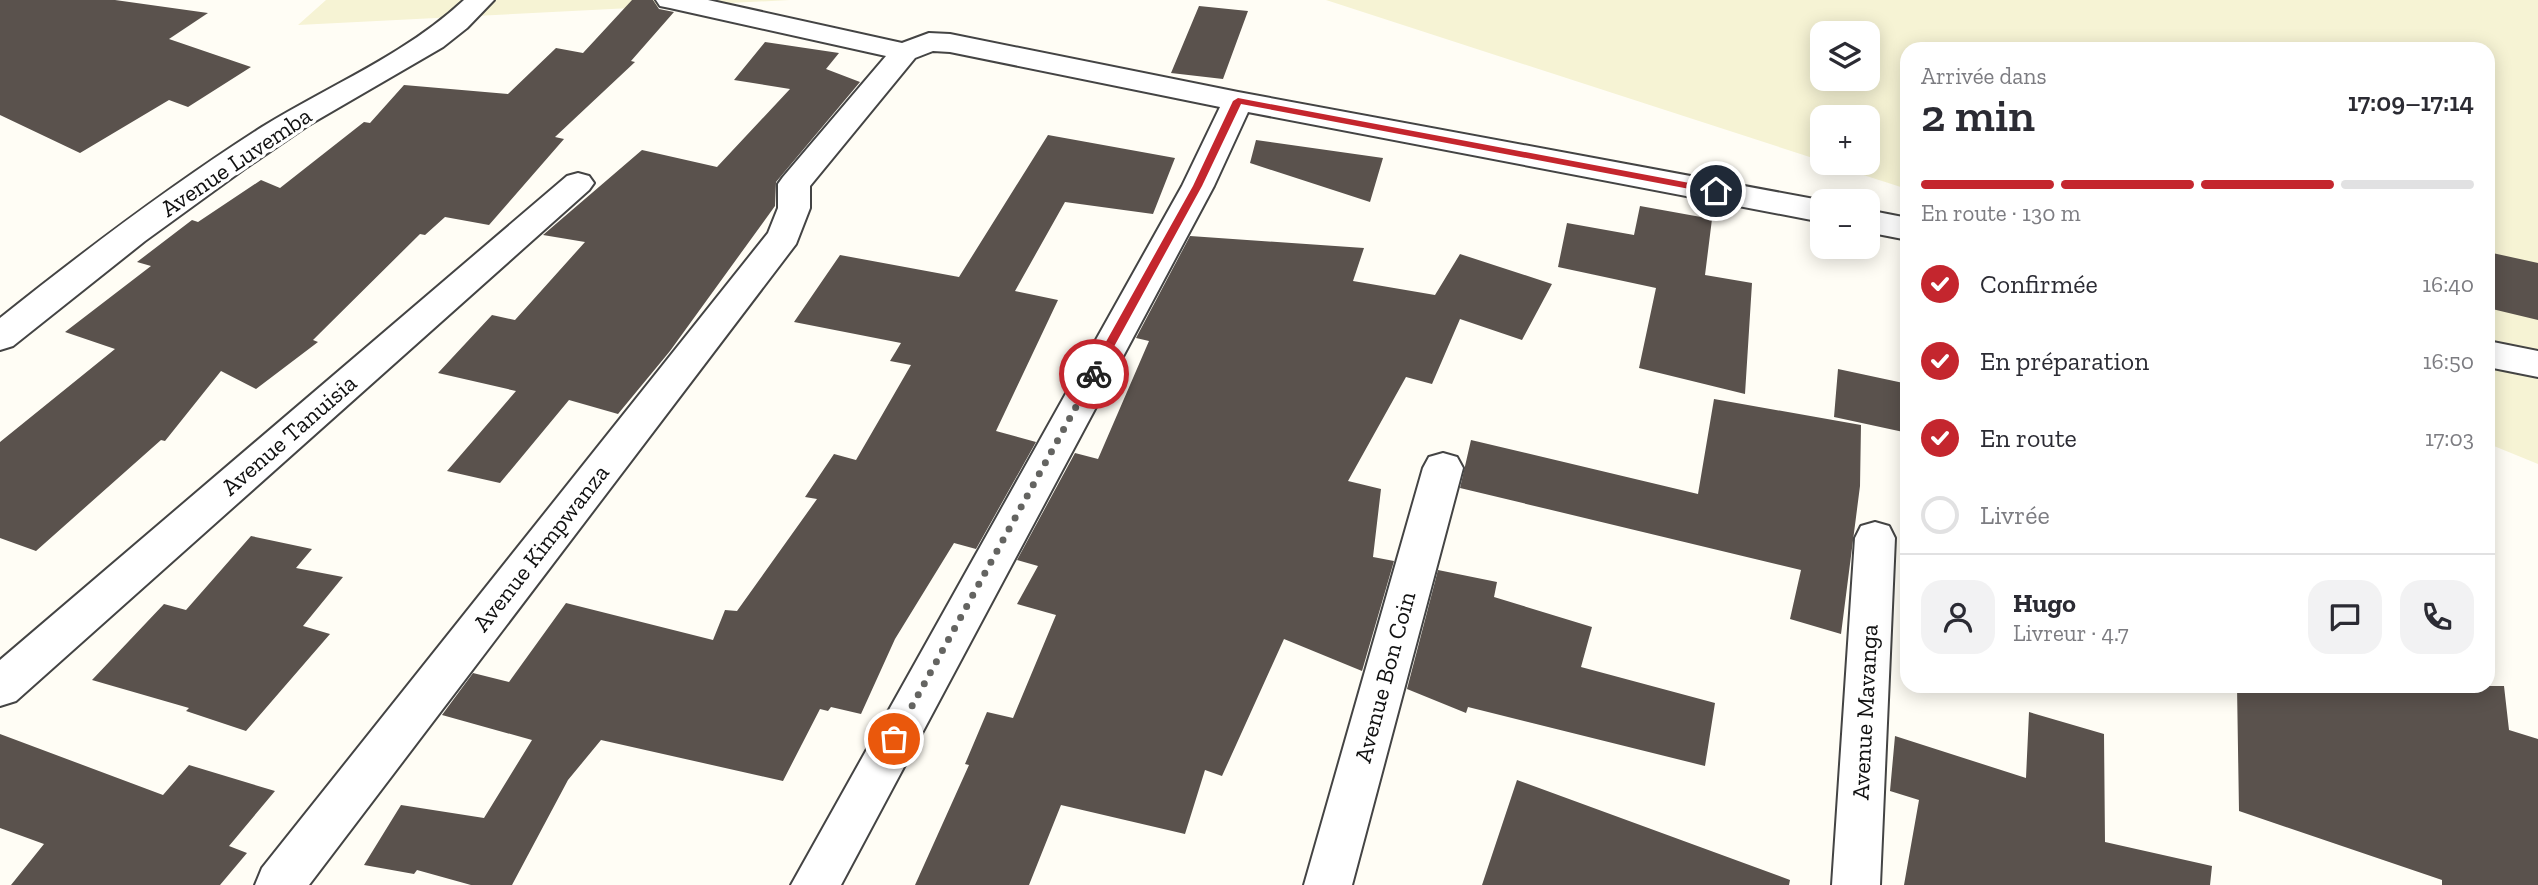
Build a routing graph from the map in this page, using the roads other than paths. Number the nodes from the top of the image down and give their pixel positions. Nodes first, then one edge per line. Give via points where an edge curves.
1 (480, 0) edge
2 (670, 0) edge
3 (905, 52) junction
4 (1238, 101) junction
5 (578, 183) dead end
6 (1810, 209) edge
7 (1880, 224) edge
8 (1900, 227) edge
9 (0, 337) edge
10 (2495, 355) edge
11 (2538, 364) edge
12 (1443, 468) dead end
13 (1875, 538) dead end
14 (0, 687) edge
15 (279, 885) edge
16 (815, 885) edge
17 (1328, 885) edge
18 (1856, 885) edge

1 - 9 street, Avenue Luvemba via 464,17 411,54 270,136 76,275
2 - 3 street
3 - 4 street via 929,42 950,43
3 - 15 street, Avenue Kimpwanza via 794,184 794,208 784,236
4 - 6 street
4 - 16 street via 1198,186
5 - 14 street, Avenue Tanuisia
7 - 8 street
10 - 11 street
12 - 17 street, Avenue Bon Coin
13 - 18 street, Avenue Mavanga

